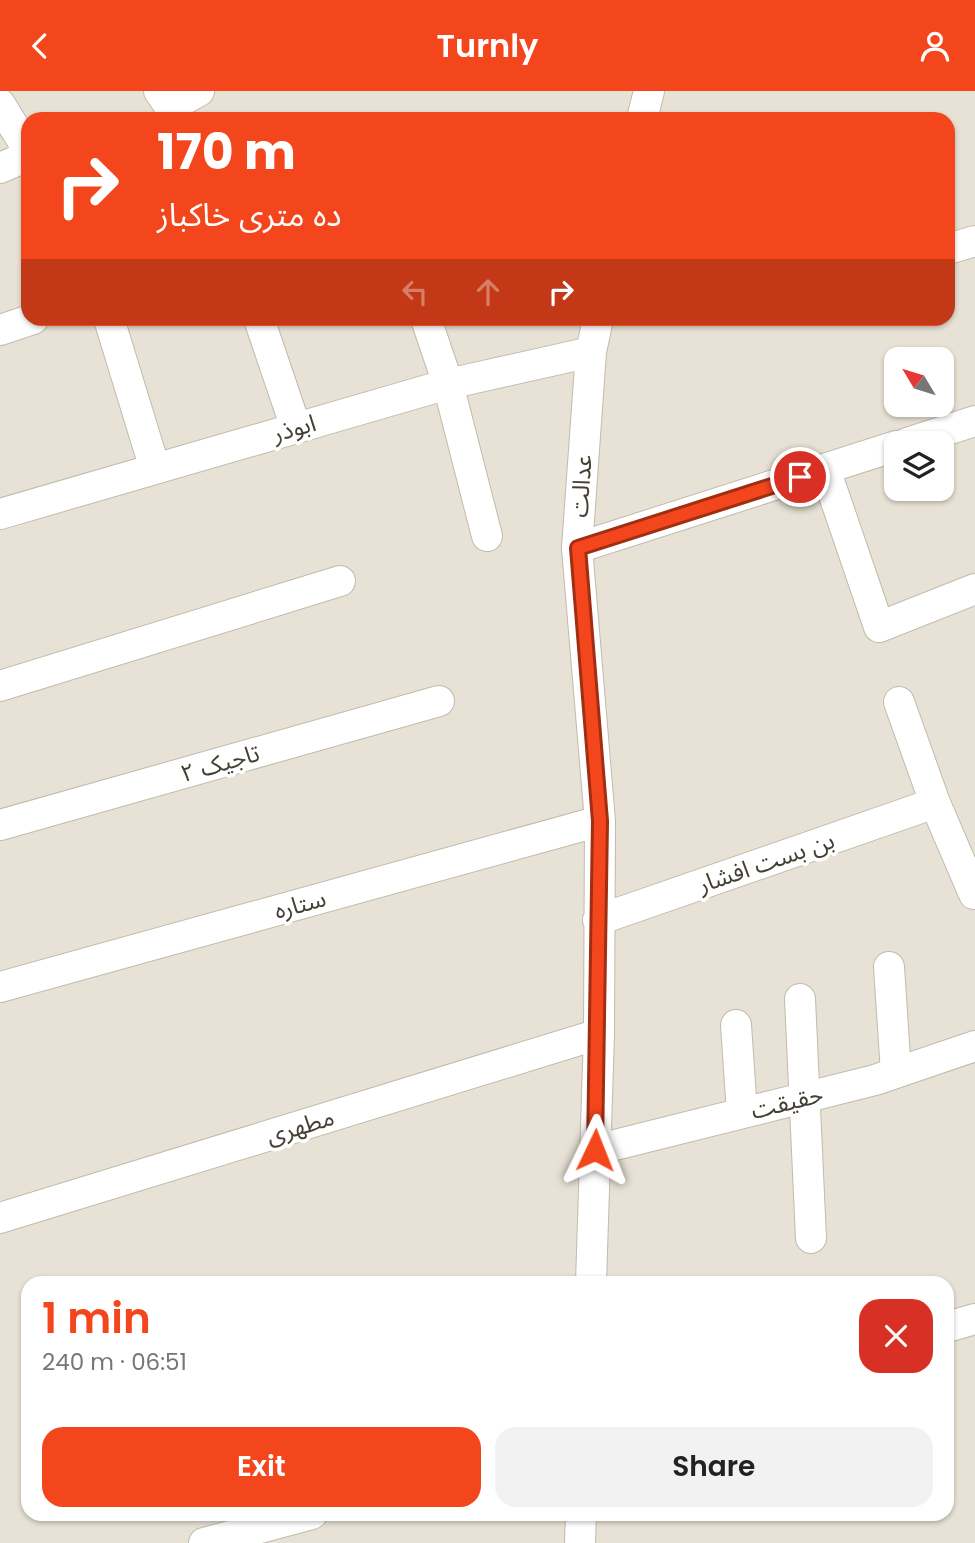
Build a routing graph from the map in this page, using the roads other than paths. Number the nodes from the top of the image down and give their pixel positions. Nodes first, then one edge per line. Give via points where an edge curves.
1 (199, 91) edge
2 (649, 91) edge
3 (165, 99) edge
4 (0, 104) edge
5 (644, 112) edge
6 (21, 138) edge
7 (21, 159) edge
8 (0, 168) edge
9 (975, 241) edge
10 (955, 247) edge
11 (21, 323) edge
12 (111, 326) edge
13 (261, 326) edge
14 (428, 326) edge
15 (597, 326) edge
16 (0, 330) edge
17 (591, 352) junction
18 (448, 384) junction
19 (975, 421) edge
20 (296, 428) junction
21 (944, 431) edge
22 (884, 450) edge
23 (155, 469) junction
24 (825, 469) junction
25 (0, 514) edge
26 (487, 535) dead end
27 (578, 548) junction
28 (340, 581) dead end
29 (975, 589) edge
30 (0, 686) edge
31 (439, 701) dead end
32 (899, 702) dead end
33 (935, 803) junction
34 (600, 821) junction
35 (0, 825) edge
36 (974, 894) edge
37 (598, 920) junction
38 (889, 967) dead end
39 (0, 987) edge
40 (800, 999) dead end
41 (736, 1025) dead end
42 (599, 1034) junction
43 (975, 1046) edge
44 (896, 1073) junction
45 (806, 1097) junction
46 (742, 1113) junction
47 (595, 1150) junction
48 (0, 1218) edge
49 (811, 1238) dead end
50 (591, 1276) edge
51 (975, 1319) edge
52 (954, 1326) edge
53 (581, 1521) edge
54 (298, 1526) edge
55 (204, 1543) edge
56 (580, 1543) edge

1 - 3 street
2 - 5 street
4 - 6 street
7 - 8 street
9 - 10 street
11 - 16 street
12 - 23 street
13 - 20 street
14 - 18 street
15 - 17 street, عدالت
17 - 18 street, ابوذر
17 - 27 street, عدالت
18 - 20 street, ابوذر
18 - 26 street
19 - 21 street
20 - 23 street, ابوذر
22 - 24 street
23 - 25 street, ابوذر
24 - 27 street
24 - 29 street via 879,627
27 - 34 street, عدالت
28 - 30 street
31 - 35 street, تاجیک ۲
32 - 33 street
33 - 36 street
33 - 37 street, بن بست افشار
34 - 37 street, عدالت
34 - 39 street, ستاره
37 - 42 street, عدالت
38 - 44 street
40 - 45 street
41 - 46 street
42 - 47 street, عدالت
42 - 48 street, مطهری
43 - 44 street, حقیقت
44 - 45 street, حقیقت
45 - 46 street, حقیقت
45 - 49 street
46 - 47 street, حقیقت
47 - 50 street, عدالت
51 - 52 street
53 - 56 street
54 - 55 street

